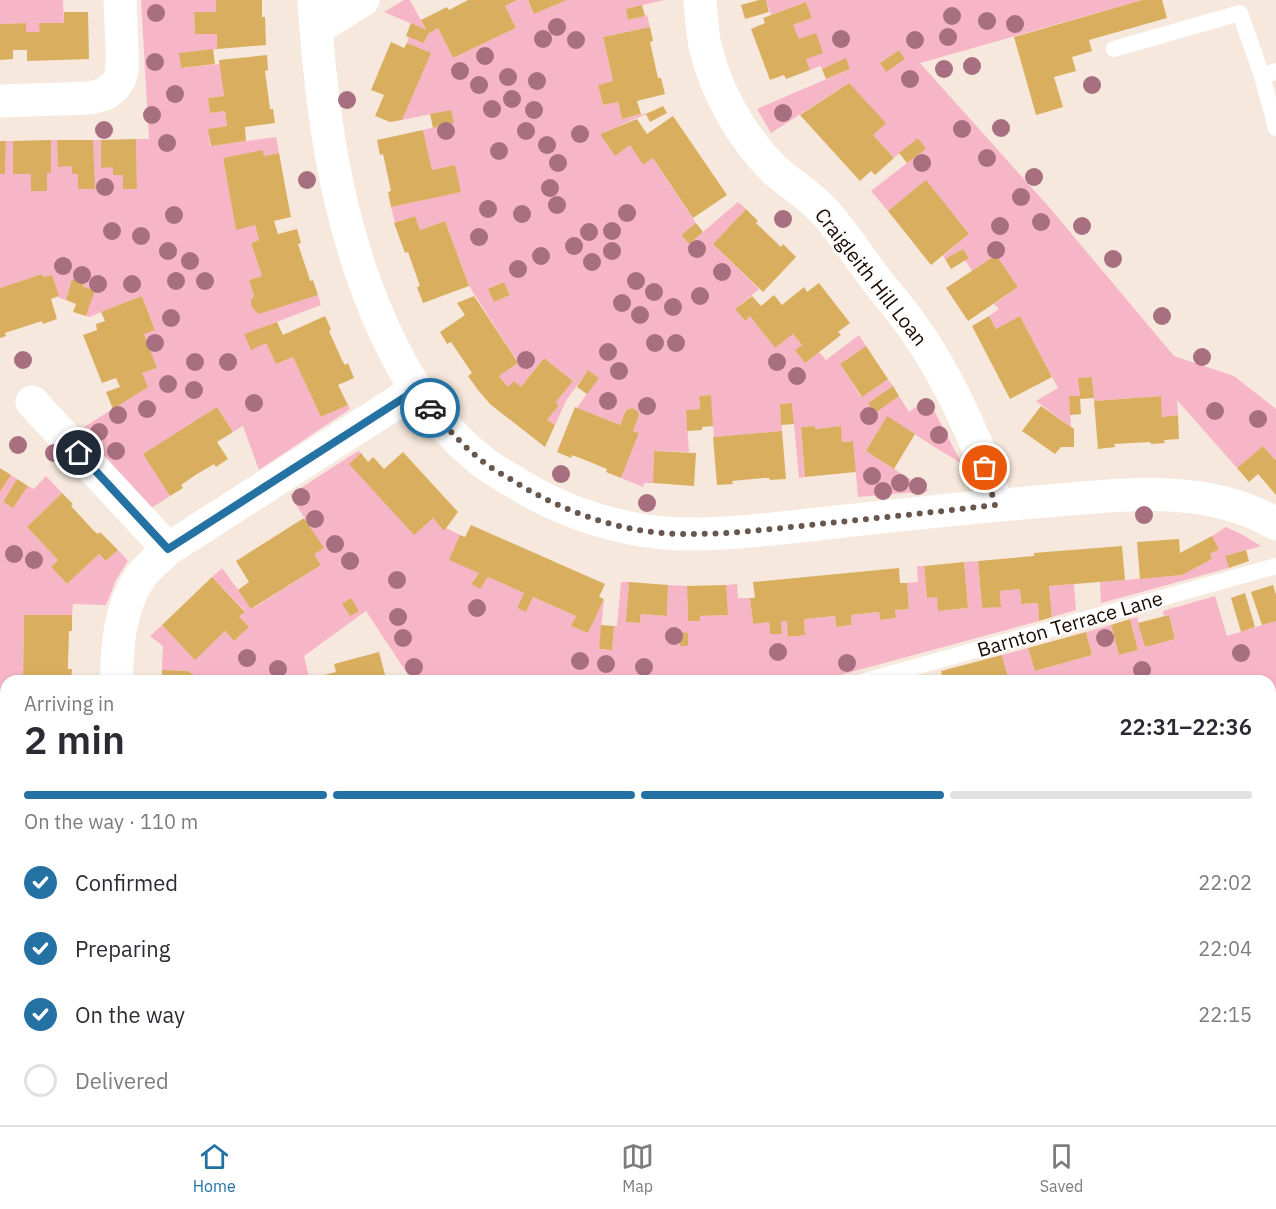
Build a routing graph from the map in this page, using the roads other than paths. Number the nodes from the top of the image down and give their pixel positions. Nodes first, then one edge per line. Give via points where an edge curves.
1 (120, 0) edge
2 (363, 0) edge
3 (700, 0) edge
4 (315, 15) edge
5 (1114, 50) dead end
6 (1269, 73) edge
7 (0, 101) edge
8 (1276, 128) edge
9 (416, 390) junction
10 (32, 402) dead end
11 (995, 505) junction
12 (1276, 524) edge
13 (168, 549) junction
14 (1276, 566) edge
15 (117, 675) edge
16 (886, 675) edge

1 - 7 street via 122,70 115,86 90,98
2 - 4 street
3 - 11 street, Craigleith Hill Loan via 710,64 727,105 758,152 822,210 908,320 954,395 985,468
4 - 9 street via 328,141 349,233 378,315
5 - 6 lane via 1240,13
6 - 8 lane
9 - 11 street via 446,427 482,461 537,496 587,516 651,532 744,532
9 - 13 street
10 - 13 street
11 - 12 street via 1185,495 1230,504
13 - 15 street via 142,575 129,597 122,618
14 - 16 lane, Barnton Terrace Lane

